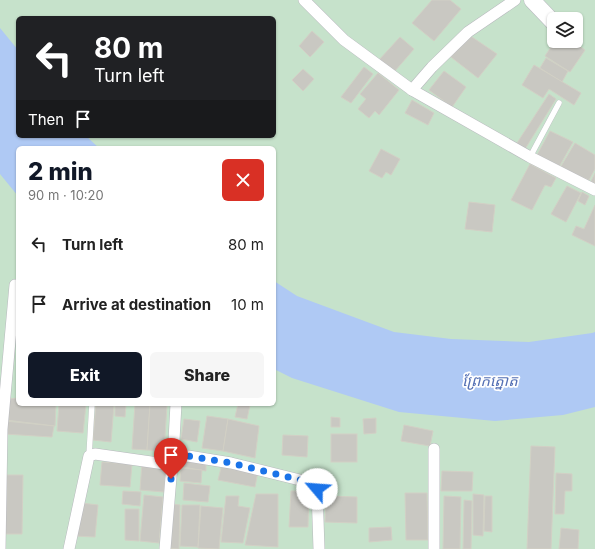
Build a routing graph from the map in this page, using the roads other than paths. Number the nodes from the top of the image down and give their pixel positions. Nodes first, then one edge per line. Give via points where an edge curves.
1 (304, 0) edge
2 (515, 0) edge
3 (532, 0) edge
4 (547, 16) edge
5 (412, 90) junction
6 (559, 103) dead end
7 (530, 157) junction
8 (595, 190) edge
9 (15, 285) dead end
10 (92, 406) edge
11 (176, 406) edge
12 (1, 448) edge
13 (434, 449) dead end
14 (89, 456) junction
15 (173, 461) junction
16 (0, 549) edge
17 (69, 549) edge
18 (166, 549) edge
19 (319, 549) edge
20 (434, 549) edge

1 - 5 street via 344,40
2 - 5 street via 468,32
3 - 4 street
5 - 7 street
6 - 7 lane
7 - 8 street
9 - 12 street
10 - 14 lane
11 - 15 street
12 - 16 street
13 - 20 street
14 - 15 street via 95,454
14 - 17 street
15 - 18 street
15 - 19 street via 188,456 231,463 312,483 317,489

